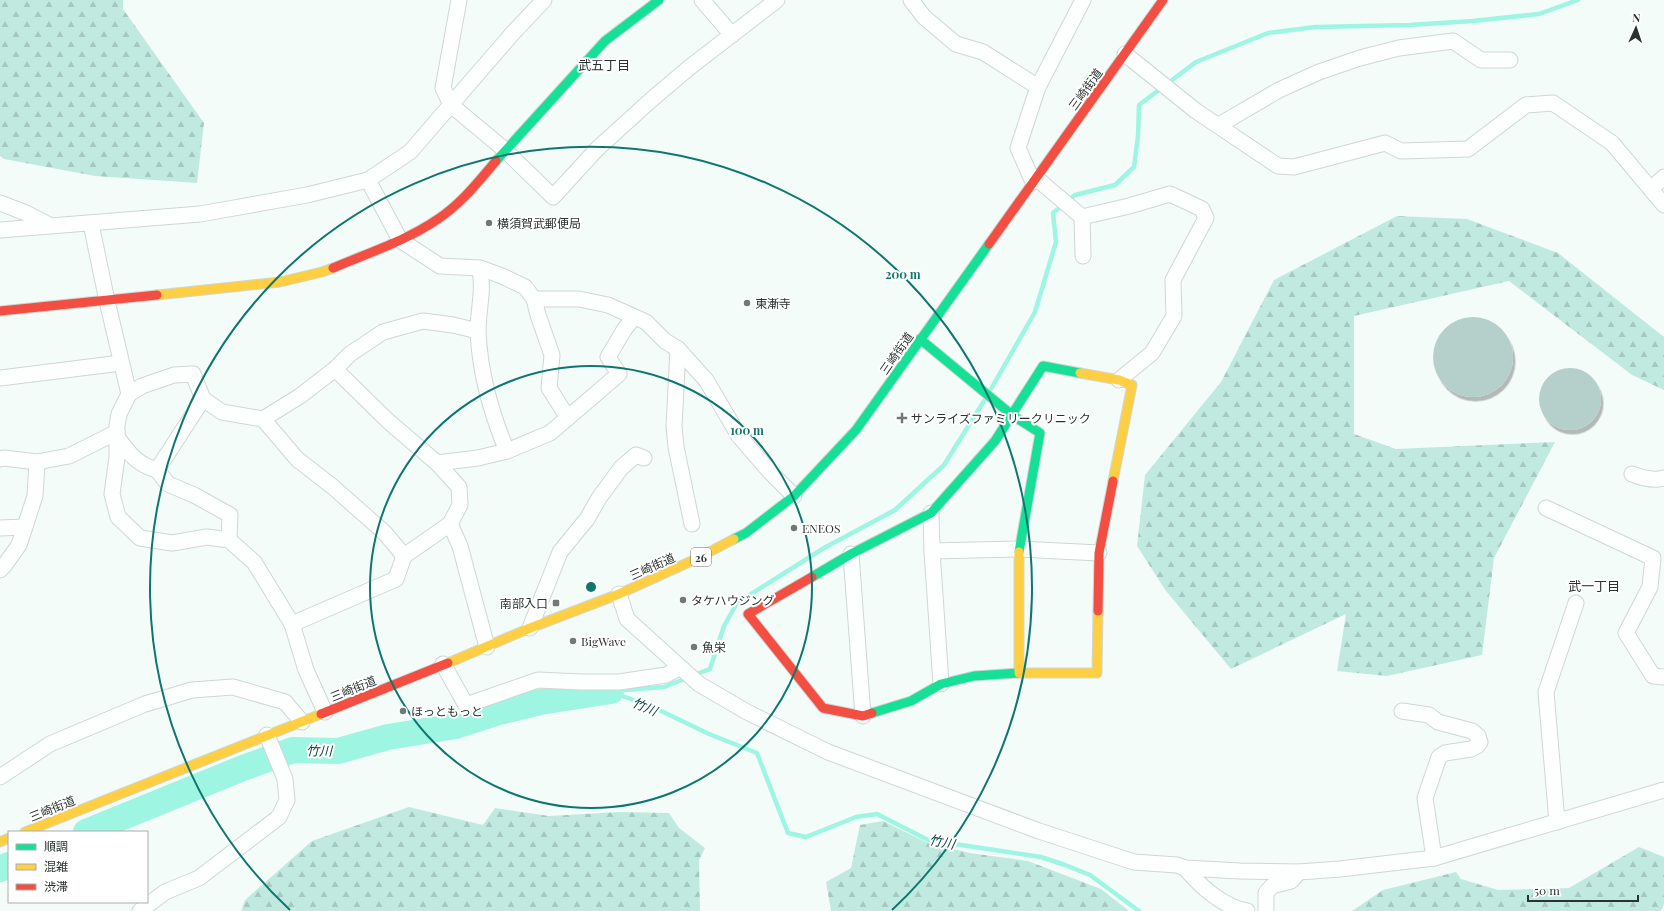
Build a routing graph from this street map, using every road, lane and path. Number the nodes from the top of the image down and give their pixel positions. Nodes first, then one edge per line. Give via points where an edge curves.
1 (459, 0) edge
2 (544, 0) edge
3 (659, 0) edge
4 (702, 0) edge
5 (777, 0) edge
6 (911, 0) edge
7 (1083, 0) edge
8 (1163, 0) edge
9 (732, 35) junction
10 (1125, 54) junction
11 (1510, 60) dead end
12 (1038, 87) junction
13 (451, 105) junction
14 (1219, 125) junction
15 (505, 150) junction
16 (1664, 177) edge
17 (368, 180) junction
18 (1034, 180) junction
19 (1651, 190) junction
20 (0, 203) edge
21 (1664, 206) edge
22 (1082, 216) junction
23 (91, 224) junction
24 (49, 225) junction
25 (0, 230) edge
26 (400, 240) junction
27 (1083, 256) dead end
28 (480, 268) junction
29 (534, 299) junction
30 (107, 301) junction
31 (0, 311) edge
32 (634, 317) junction
33 (478, 331) junction
34 (920, 339) junction
35 (678, 349) junction
36 (121, 363) junction
37 (335, 369) junction
38 (0, 378) edge
39 (1119, 380) junction
40 (130, 394) junction
41 (203, 399) junction
42 (1012, 415) junction
43 (568, 418) junction
44 (263, 419) junction
45 (117, 434) junction
46 (507, 451) junction
47 (644, 458) dead end
48 (0, 459) edge
49 (37, 462) junction
50 (437, 463) junction
51 (158, 470) junction
52 (1632, 474) dead end
53 (1664, 478) edge
54 (794, 496) junction
55 (1546, 508) dead end
56 (931, 513) junction
57 (450, 524) junction
58 (692, 524) dead end
59 (25, 527) junction
60 (0, 528) edge
61 (229, 540) junction
62 (1019, 549) junction
63 (932, 551) junction
64 (1100, 553) junction
65 (851, 554) junction
66 (404, 556) junction
67 (0, 570) edge
68 (619, 594) junction
69 (1576, 603) dead end
70 (292, 624) junction
71 (530, 628) junction
72 (487, 647) junction
73 (443, 664) junction
74 (679, 668) junction
75 (1018, 673) junction
76 (1664, 677) edge
77 (941, 684) junction
78 (1402, 711) dead end
79 (325, 712) junction
80 (863, 716) junction
81 (302, 722) junction
82 (267, 735) junction
83 (0, 777) edge
84 (1664, 790) edge
85 (1557, 822) junction
86 (27, 831) edge
87 (1434, 858) junction
88 (1184, 868) junction
89 (1299, 872) junction
90 (140, 911) edge
91 (1247, 911) edge
92 (1266, 911) edge

1 - 13 street via 443,88
2 - 13 street
3 - 15 street via 604,42
4 - 9 street
5 - 9 street
6 - 12 street via 924,17 956,44 984,52
7 - 12 street
8 - 10 street, 三崎街道 / 26
9 - 15 street via 651,100 597,149 553,197
10 - 14 street
10 - 18 street, 三崎街道 / 26
11 - 14 street via 1481,60 1453,41 1399,48 1319,72 1279,90
12 - 18 street via 1018,148
13 - 15 street
13 - 17 street via 410,152
14 - 19 street via 1278,166 1294,167 1385,143 1400,151 1468,149 1526,105 1553,104 1612,143
15 - 26 street via 472,190 455,205 438,219
16 - 19 street
17 - 23 street via 307,195 200,214
17 - 26 street
18 - 22 street
18 - 34 street, 三崎街道 / 26
19 - 21 street
20 - 24 street
22 - 27 street
22 - 39 street via 1170,194 1202,209 1206,218 1173,280 1174,316 1152,353
23 - 24 street
23 - 30 street
24 - 25 street
26 - 28 street via 440,266
26 - 30 street via 322,272 280,282
28 - 29 street via 525,287
28 - 33 street
29 - 32 street via 579,300 608,305
29 - 43 street via 552,356 548,388
30 - 31 street
30 - 36 street
32 - 35 street via 646,322
32 - 43 street via 608,357 620,374
33 - 37 street via 423,321 383,332 350,354
33 - 46 street via 494,422
34 - 42 street
34 - 54 street, 三崎街道 / 26 via 856,430
35 - 54 street via 706,380 739,436
35 - 58 street via 675,440
36 - 38 street
36 - 40 street
37 - 44 street via 300,396
37 - 50 street via 388,421
39 - 42 street via 1043,366
39 - 64 street via 1132,385
40 - 41 street via 142,386 174,375 193,374
40 - 45 street via 119,414
41 - 44 street via 222,412
41 - 51 street
42 - 56 street via 995,441
42 - 62 street via 1040,433
43 - 46 street via 550,433
44 - 66 street via 297,459 385,533
45 - 49 street via 70,456
45 - 51 street via 132,457
45 - 61 street via 112,494 118,517 140,538 172,543 207,537
46 - 50 street
47 - 71 street via 636,456 621,468 587,519 560,552
48 - 49 street
49 - 59 street via 35,496
50 - 57 street via 459,487 460,505
51 - 61 street via 168,484 230,515
52 - 53 street via 1657,480
54 - 68 street, 三崎街道 / 26 via 746,533
55 - 76 street via 1652,558 1650,587 1626,633 1653,676
56 - 63 street
56 - 65 street
57 - 66 street
57 - 72 street via 460,546
59 - 60 street
59 - 67 street via 19,545
61 - 70 street via 254,562
62 - 63 street
62 - 64 street
62 - 75 street
63 - 77 street
64 - 75 street via 1097,672
65 - 80 street
65 - 80 street via 748,614 823,708
66 - 70 street via 396,579
68 - 71 street, 三崎街道 / 26
68 - 74 street via 626,619
69 - 85 street via 1546,692
70 - 79 street via 306,670
71 - 72 street, 三崎街道 / 26
72 - 73 street, 三崎街道 / 26
73 - 74 street via 466,705 538,680 619,682 666,675
73 - 79 street, 三崎街道 / 26
74 - 88 street via 699,684 747,712 828,752 1039,831 1134,862 1177,865
75 - 77 street via 974,676
77 - 80 street via 911,701
78 - 87 street via 1429,715 1438,722 1472,731 1480,742 1470,750 1445,753 1439,757 1425,798
79 - 81 street, 三崎街道 / 26
81 - 82 street, 三崎街道 / 26
81 - 83 street via 285,702 233,687 192,690 145,704 50,744
82 - 86 street, 三崎街道 / 26
82 - 90 street via 286,779 287,800 279,817 199,878 166,892
84 - 85 street
85 - 87 street
87 - 89 street
88 - 89 street
88 - 91 street via 1197,882 1225,903
89 - 92 street via 1291,881 1272,886 1266,893

